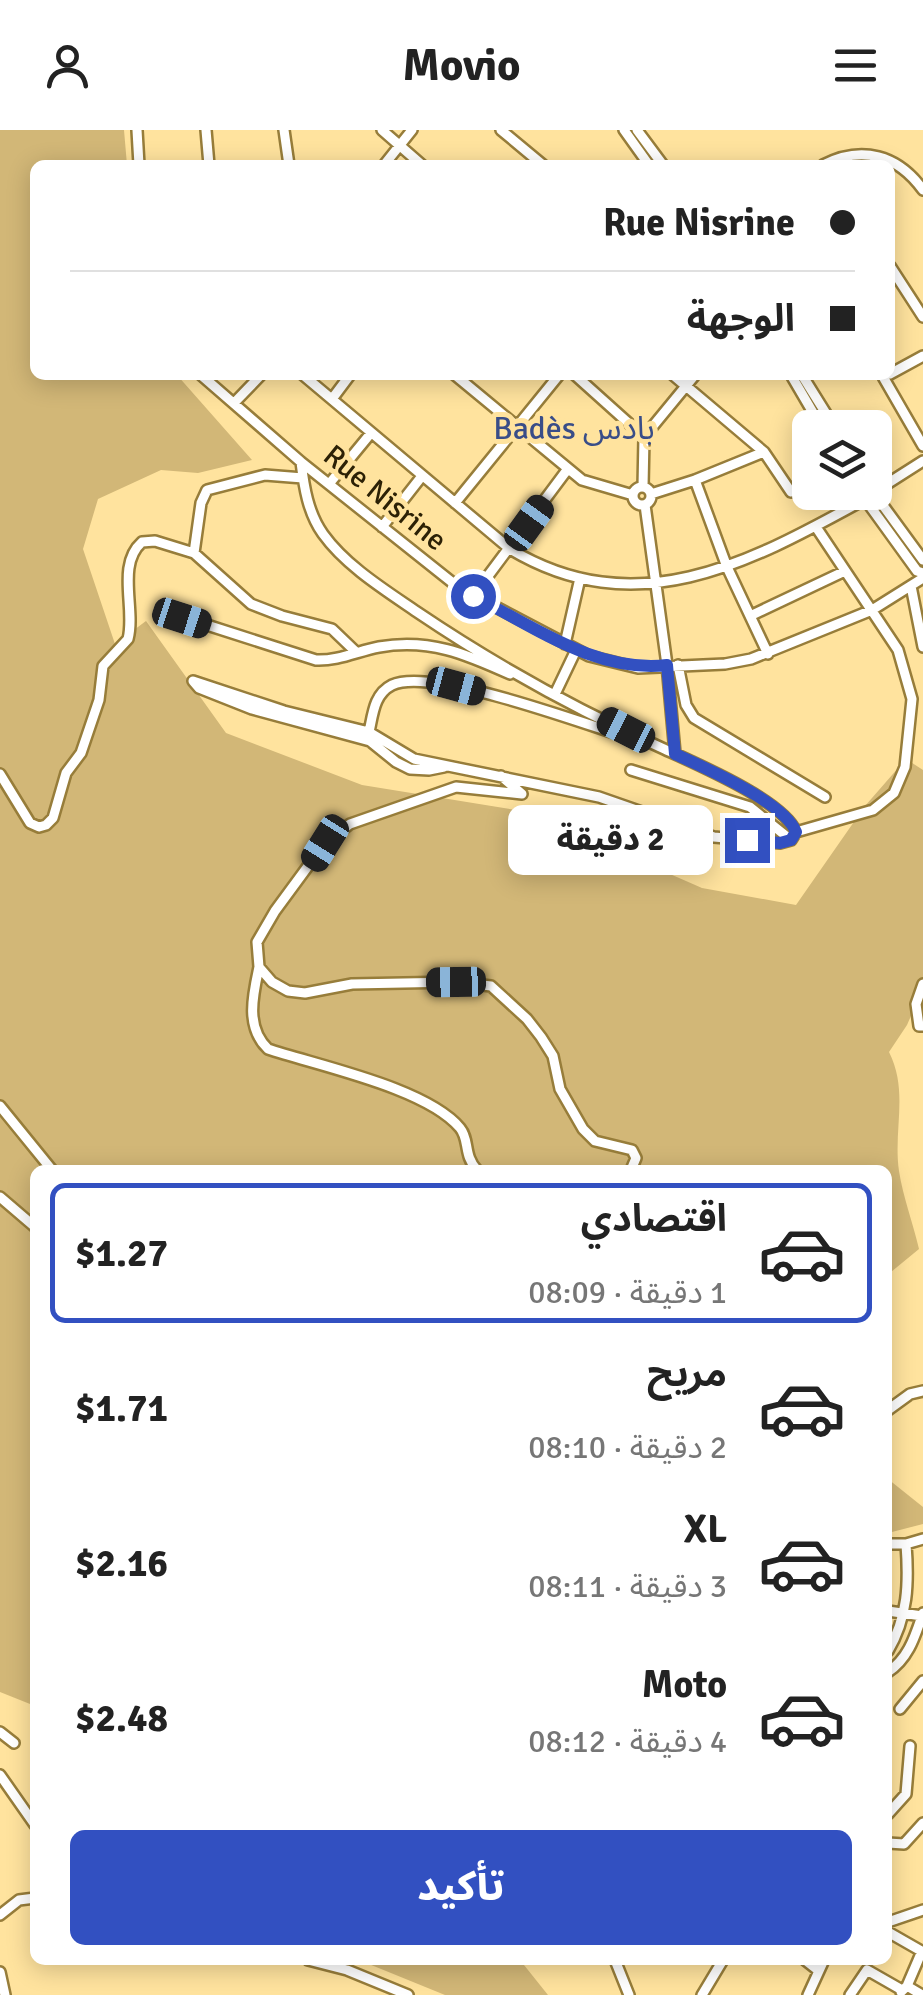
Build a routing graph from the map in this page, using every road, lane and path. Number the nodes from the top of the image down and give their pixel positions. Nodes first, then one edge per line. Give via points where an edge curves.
1 (137, 130) edge
2 (206, 130) edge
3 (284, 130) edge
4 (382, 130) edge
5 (412, 130) edge
6 (501, 130) edge
7 (624, 130) edge
8 (638, 130) edge
9 (398, 146) junction
10 (139, 160) edge
11 (209, 160) edge
12 (288, 160) edge
13 (388, 160) edge
14 (416, 160) edge
15 (537, 160) edge
16 (645, 160) edge
17 (659, 160) edge
18 (836, 160) edge
19 (876, 160) edge
20 (895, 165) edge
21 (923, 190) edge
22 (895, 274) edge
23 (923, 317) edge
24 (923, 356) edge
25 (895, 371) edge
26 (207, 380) edge
27 (256, 380) edge
28 (309, 380) edge
29 (346, 380) edge
30 (462, 380) edge
31 (555, 380) edge
32 (581, 380) edge
33 (679, 380) edge
34 (691, 380) edge
35 (794, 380) edge
36 (804, 380) edge
37 (888, 380) edge
38 (686, 386) junction
39 (332, 399) junction
40 (234, 403) junction
41 (814, 410) edge
42 (817, 410) edge
43 (519, 425) junction
44 (371, 433) junction
45 (644, 437) junction
46 (923, 446) edge
47 (764, 452) junction
48 (923, 461) edge
49 (301, 462) junction
50 (567, 470) junction
51 (422, 476) junction
52 (303, 478) junction
53 (892, 479) edge
54 (695, 480) junction
55 (329, 484) junction
56 (647, 490) junction
57 (791, 492) dead end
58 (633, 495) junction
59 (456, 504) junction
60 (645, 505) junction
61 (848, 510) edge
62 (874, 510) edge
63 (876, 510) edge
64 (382, 527) junction
65 (816, 527) junction
66 (510, 549) junction
67 (194, 553) junction
68 (923, 560) edge
69 (727, 567) junction
70 (846, 571) junction
71 (923, 576) edge
72 (580, 578) junction
73 (654, 584) junction
74 (911, 586) junction
75 (473, 596) junction
76 (872, 610) junction
77 (750, 616) junction
78 (182, 618) dead end
79 (564, 644) junction
80 (923, 646) edge
81 (576, 650) junction
82 (356, 652) junction
83 (768, 654) junction
84 (673, 665) junction
85 (526, 681) junction
86 (555, 694) junction
87 (369, 732) junction
88 (662, 748) junction
89 (675, 754) junction
90 (444, 767) junction
91 (631, 770) dead end
92 (0, 774) edge
93 (499, 775) junction
94 (825, 797) dead end
95 (793, 836) junction
96 (259, 967) junction
97 (923, 984) edge
98 (923, 1026) edge
99 (0, 1106) edge
100 (46, 1165) edge
101 (473, 1165) edge
102 (633, 1165) edge
103 (0, 1197) edge
104 (30, 1223) edge
105 (923, 1391) edge
106 (892, 1407) edge
107 (923, 1539) edge
108 (892, 1544) edge
109 (906, 1544) junction
110 (892, 1611) edge
111 (904, 1613) junction
112 (922, 1615) edge
113 (892, 1644) edge
114 (892, 1658) edge
115 (899, 1664) junction
116 (892, 1669) edge
117 (923, 1681) edge
118 (900, 1709) dead end
119 (0, 1732) edge
120 (14, 1743) dead end
121 (910, 1746) dead end
122 (0, 1775) edge
123 (892, 1810) edge
124 (30, 1819) edge
125 (923, 1822) edge
126 (892, 1843) edge
127 (30, 1899) edge
128 (923, 1910) edge
129 (0, 1916) edge
130 (892, 1921) edge
131 (892, 1934) edge
132 (922, 1951) edge
133 (328, 1965) edge
134 (617, 1965) edge
135 (720, 1965) edge
136 (811, 1965) edge
137 (822, 1965) edge
138 (819, 1971) junction
139 (0, 1972) edge
140 (903, 1990) edge
141 (4, 1995) edge
142 (408, 1995) edge
143 (629, 1995) edge
144 (702, 1995) edge
145 (808, 1995) edge
146 (850, 1995) edge
147 (922, 1995) edge

1 - 10 street
2 - 11 street
3 - 12 street
4 - 9 street
5 - 9 street
6 - 15 street
7 - 16 street
8 - 17 street
9 - 13 street
9 - 14 street
18 - 19 street
20 - 21 street
22 - 23 street
24 - 25 street
26 - 40 street, Rue Nisrine
27 - 40 street
28 - 39 street
29 - 39 street
30 - 43 street
31 - 43 street
32 - 45 street
33 - 38 street
34 - 38 street
35 - 41 street
36 - 42 street
37 - 46 street
38 - 45 street
38 - 47 street
39 - 44 street
40 - 49 street, Rue Nisrine
43 - 50 street
43 - 59 street
44 - 51 street
44 - 55 street
45 - 56 street
47 - 54 street
47 - 57 street
48 - 53 street
49 - 52 street
49 - 55 street, Rue Nisrine
50 - 58 street via 594,486
50 - 66 street
51 - 59 street
51 - 64 street
52 - 67 street via 265,475 207,490
52 - 85 street via 314,519 343,554 393,596
54 - 56 street
54 - 69 street
55 - 64 street, Rue Nisrine
56 - 58 street
56 - 60 street
58 - 60 street
59 - 66 street
60 - 73 street
61 - 65 street
62 - 71 street
63 - 68 street
64 - 75 street, Rue Nisrine
65 - 69 street
65 - 70 street
66 - 72 street
66 - 75 street
67 - 82 street via 251,604 332,629
67 - 92 street via 146,540 134,549 128,638 103,666 94,718 50,822 33,825
69 - 73 street
69 - 77 street
70 - 76 street
70 - 77 street
71 - 74 street, Rue Nisrine
72 - 73 street
72 - 79 street
73 - 84 street
74 - 76 street, Rue Nisrine
74 - 80 street
75 - 79 street, Rue Nisrine
76 - 83 street, Rue Nisrine
76 - 95 street via 898,650 912,698 905,767 894,793 873,810
77 - 83 street
78 - 82 street via 308,658
79 - 81 street, Rue Nisrine
81 - 84 street, Rue Nisrine via 638,668
81 - 86 street
82 - 85 street via 426,643
83 - 84 street, Rue Nisrine via 726,664
84 - 89 street
84 - 94 street via 694,718
85 - 86 street
86 - 88 street
87 - 88 street via 384,691 422,681
87 - 90 street via 405,755
87 - 90 street via 193,680 252,709 370,742 410,769
88 - 89 street
89 - 95 street via 788,818
90 - 93 street
91 - 95 street via 750,807
93 - 95 street via 599,796 714,837 780,843
93 - 96 street via 522,794 456,787 350,824 325,843 258,942
96 - 101 street via 255,1032 268,1049 400,1091 448,1116 464,1134
96 - 102 street via 272,982 305,993 352,984 491,986 527,1019 553,1056 560,1089 583,1128 595,1141 632,1150
97 - 98 street via 916,1004
99 - 100 street
103 - 104 street
105 - 106 street
107 - 109 street
108 - 109 street
109 - 111 street
110 - 111 street
111 - 112 street
111 - 113 street
112 - 115 street
114 - 115 street
115 - 116 street
117 - 118 street
119 - 120 street
121 - 123 street via 906,1794
122 - 124 street
125 - 126 street via 904,1844
127 - 129 street via 11,1904
128 - 130 street
131 - 132 street
132 - 140 street
133 - 142 street
134 - 143 street
135 - 144 street
136 - 138 street
137 - 138 street
138 - 145 street
139 - 141 street
140 - 146 street via 867,1970
140 - 147 street

